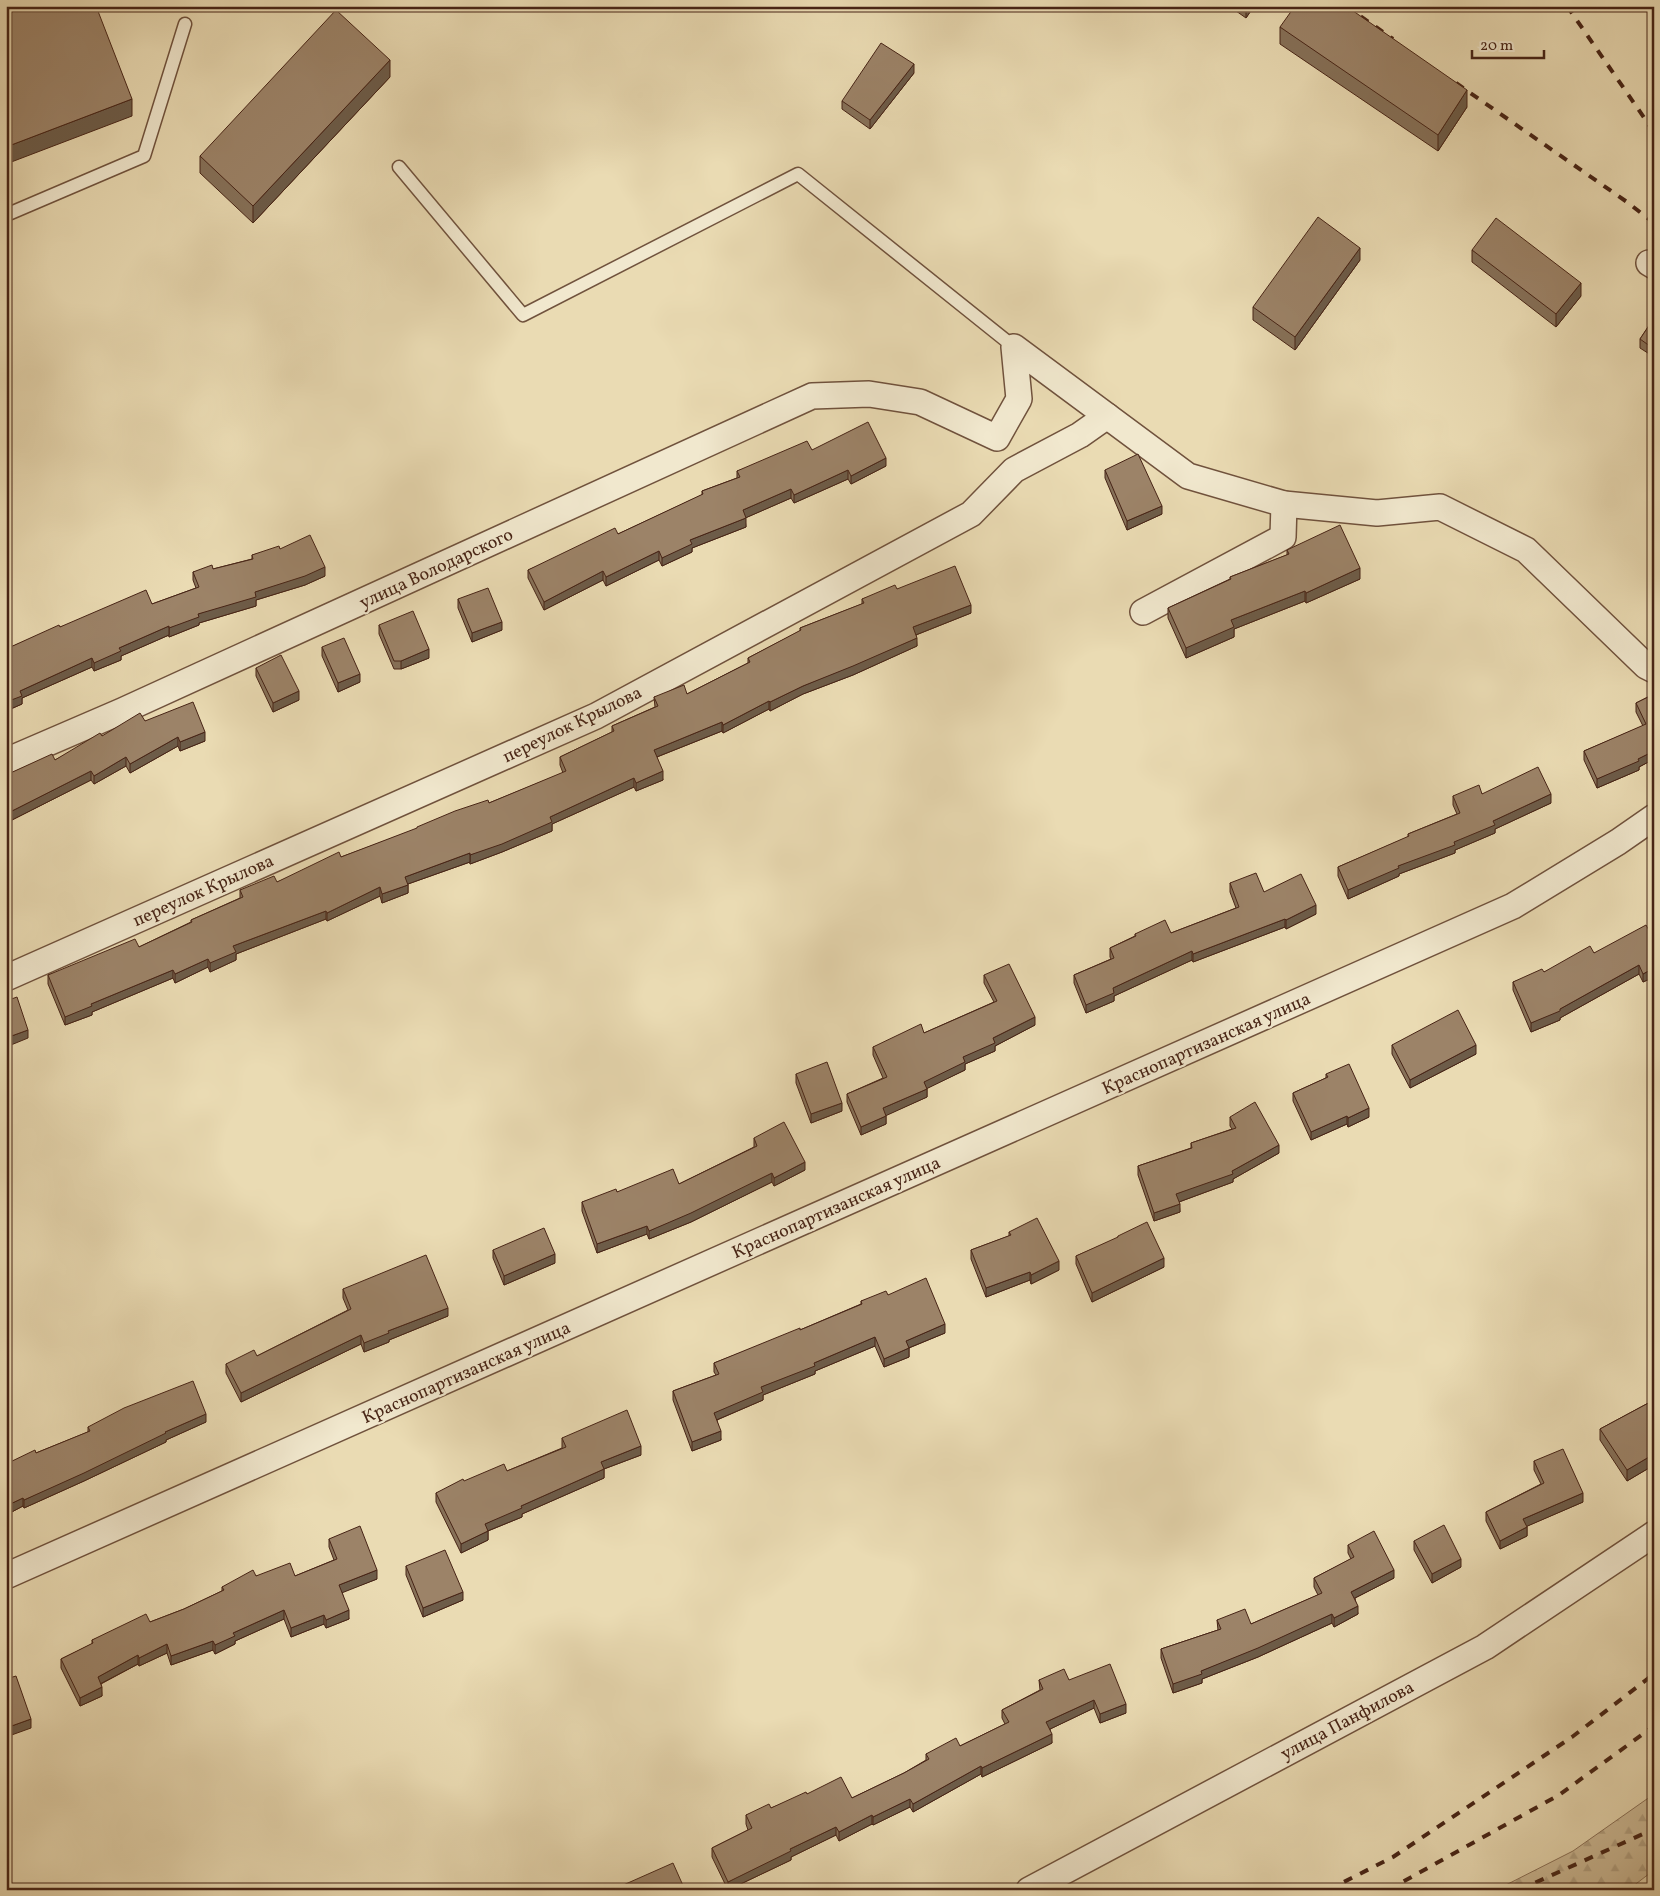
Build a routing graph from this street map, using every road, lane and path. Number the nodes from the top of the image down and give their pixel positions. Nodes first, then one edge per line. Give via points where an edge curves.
1 (185, 24) dead end
2 (399, 167) dead end
3 (6, 215) edge
4 (1014, 348) junction
5 (1107, 416) junction
6 (997, 438) junction
7 (1014, 470) junction
8 (1284, 504) junction
9 (1143, 612) dead end
10 (1654, 670) edge
11 (6, 761) edge
12 (1654, 817) edge
13 (6, 978) edge
14 (1654, 1534) edge
15 (6, 1576) edge
16 (1029, 1890) edge

1 - 3 lane via 144,156
2 - 4 lane via 523,315 798,174
4 - 5 street
4 - 6 street via 1019,398
5 - 7 street, переулок Крылова via 1080,435
5 - 8 street via 1188,476
6 - 7 street
6 - 11 street, улица Володарского via 920,402 869,394 812,396
7 - 13 street, переулок Крылова via 971,514 596,716
8 - 9 street via 1283,538
8 - 10 street via 1377,513 1440,507 1526,550 1646,666
12 - 15 street, Краснопартизанская улица via 1514,906
14 - 16 street, улица Панфилова via 1485,1647

